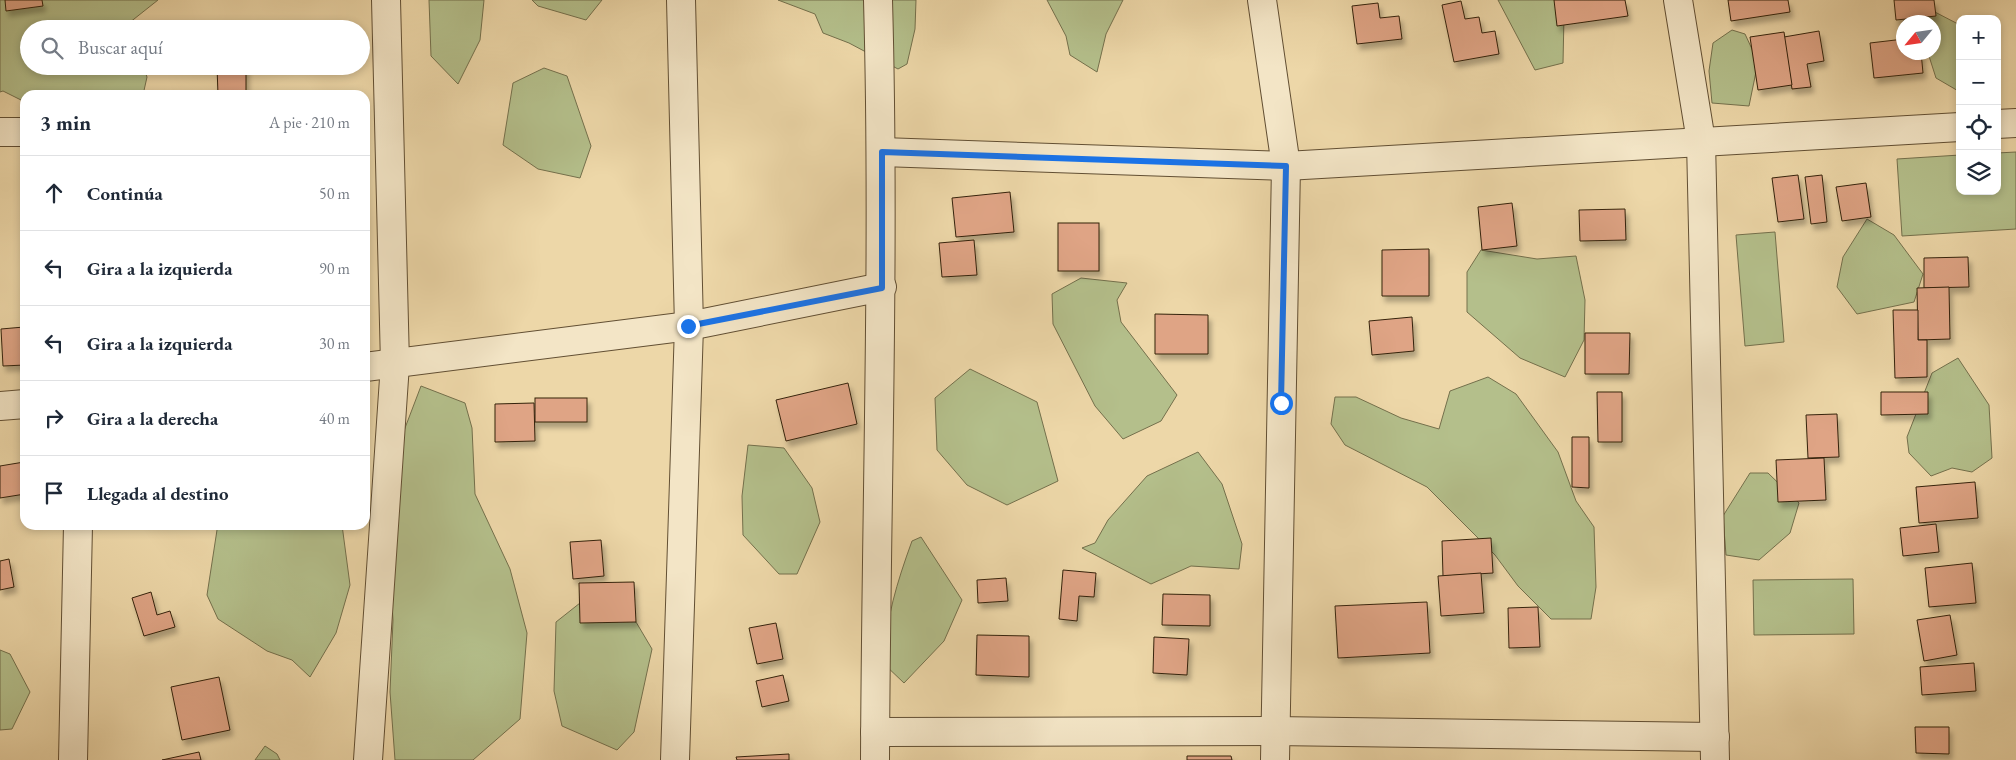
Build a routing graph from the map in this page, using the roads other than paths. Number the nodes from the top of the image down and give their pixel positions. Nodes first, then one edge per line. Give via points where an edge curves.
1 (386, 0) edge
2 (681, 0) edge
3 (878, 0) edge
4 (1262, 0) edge
5 (1678, 0) edge
6 (2016, 123) edge
7 (2001, 124) edge
8 (1956, 126) edge
9 (0, 132) edge
10 (20, 132) edge
11 (1701, 141) junction
12 (882, 152) junction
13 (1286, 166) junction
14 (882, 288) junction
15 (688, 326) junction
16 (395, 364) junction
17 (370, 366) edge
18 (20, 404) edge
19 (0, 406) edge
20 (78, 530) edge
21 (1274, 731) junction
22 (875, 732) junction
23 (1715, 749) edge
24 (73, 760) edge
25 (368, 760) edge
26 (675, 760) edge
27 (875, 760) edge
28 (1275, 760) edge

1 - 16 street
2 - 15 street
3 - 12 street
4 - 13 street
5 - 11 street
6 - 7 street
8 - 11 street
9 - 10 street
11 - 13 street
11 - 23 street
12 - 13 street
12 - 14 street
13 - 21 street
14 - 15 street
14 - 22 street
15 - 16 street
15 - 26 street
16 - 17 street
16 - 25 street
18 - 19 street
20 - 24 street
21 - 22 street
21 - 23 street
21 - 28 street
22 - 27 street

